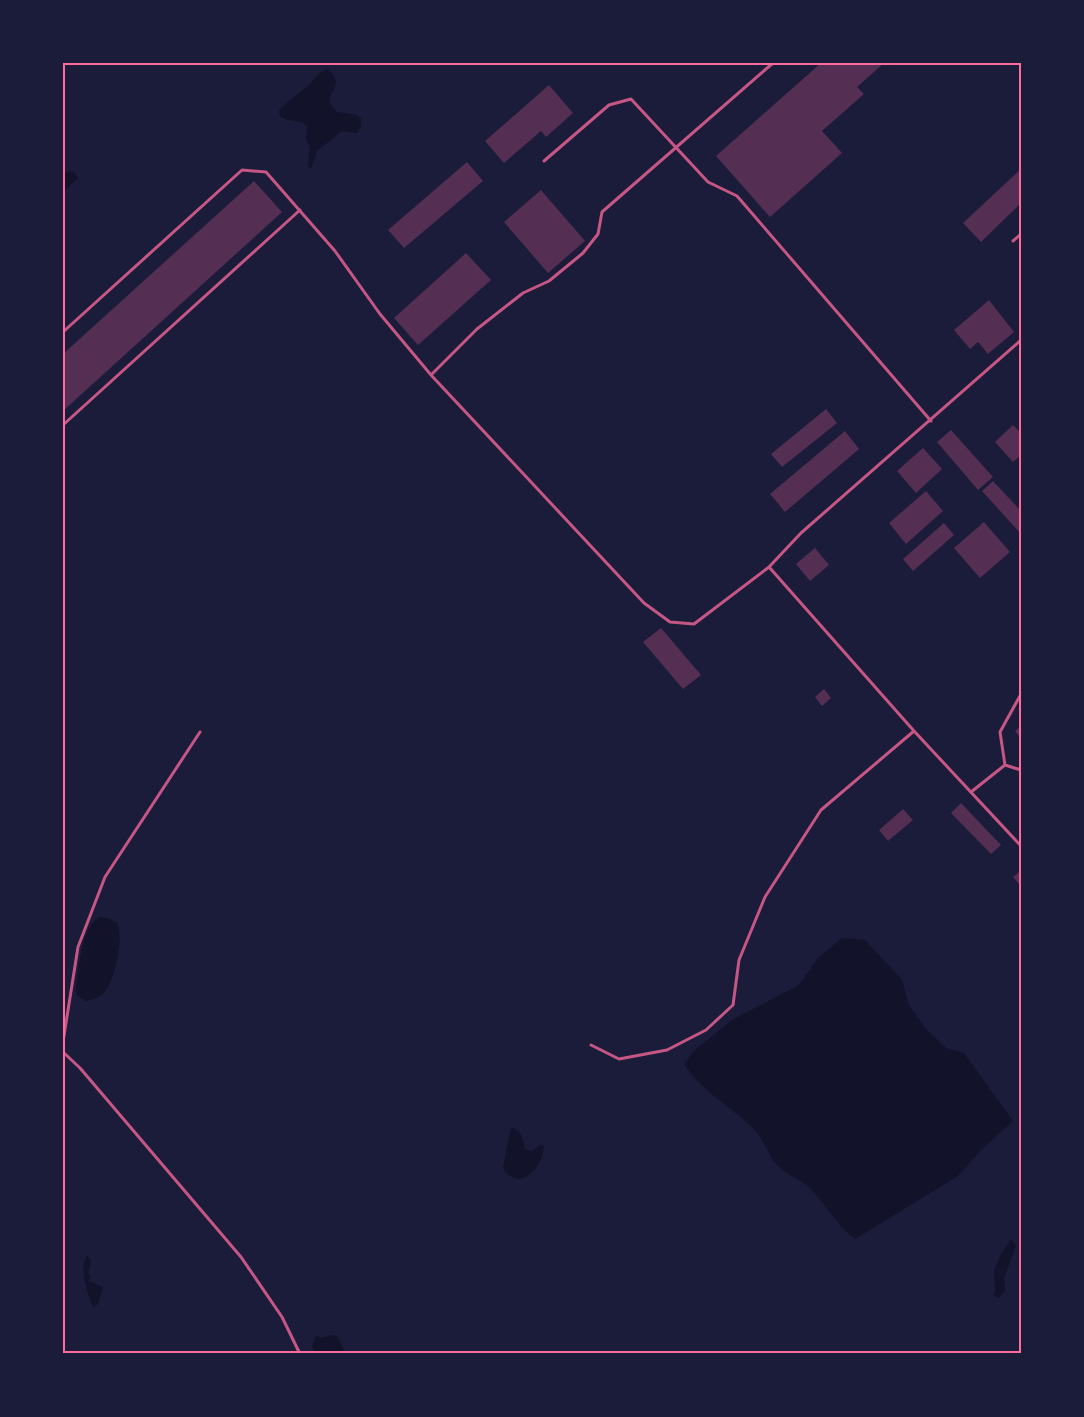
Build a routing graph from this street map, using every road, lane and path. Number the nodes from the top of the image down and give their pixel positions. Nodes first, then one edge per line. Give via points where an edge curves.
1 (773, 63) edge
2 (677, 147) junction
3 (544, 161) dead end
4 (300, 210) junction
5 (1021, 234) edge
6 (1013, 241) dead end
7 (63, 332) edge
8 (1021, 340) edge
9 (431, 375) junction
10 (931, 421) junction
11 (63, 424) edge
12 (770, 567) junction
13 (1021, 694) edge
14 (914, 731) junction
15 (200, 732) dead end
16 (1005, 765) junction
17 (1021, 770) edge
18 (971, 792) junction
19 (1021, 846) edge
20 (63, 1042) edge
21 (591, 1045) dead end
22 (63, 1052) edge
23 (300, 1354) edge

1 - 2 lane
2 - 3 lane via 631,99 609,105
2 - 9 lane via 602,212 598,234 584,254 549,281 523,293 477,329
2 - 10 lane via 708,182 737,196
4 - 7 lane via 266,172 242,170
4 - 9 lane
4 - 11 lane
5 - 6 lane
8 - 10 lane
9 - 12 lane via 644,603 670,622 694,624
10 - 12 lane via 801,533
12 - 14 lane
13 - 16 lane via 999,732
14 - 18 lane
14 - 21 lane via 821,810 765,897 739,960 733,1005 706,1030 667,1050 619,1059
15 - 20 lane via 105,877 78,946
16 - 17 lane
16 - 18 lane
18 - 19 lane
22 - 23 lane via 242,1257 282,1317

